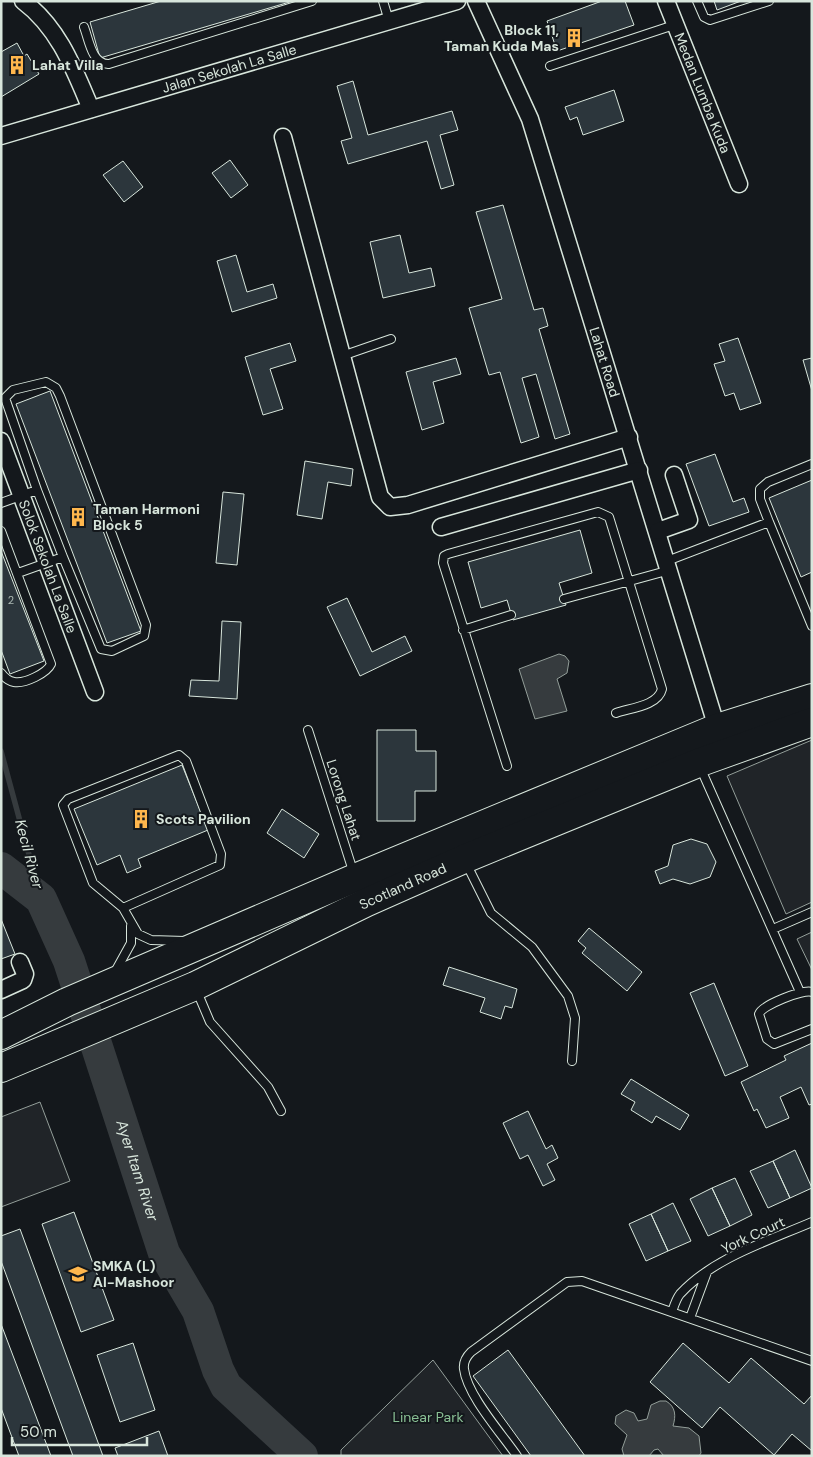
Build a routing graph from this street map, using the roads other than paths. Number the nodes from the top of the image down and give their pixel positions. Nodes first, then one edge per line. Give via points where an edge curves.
1 (23, 1) edge
2 (312, 1) edge
3 (383, 1) edge
4 (457, 1) edge
5 (476, 1) edge
6 (666, 1) edge
7 (697, 1) edge
8 (769, 1) edge
9 (389, 21) junction
10 (674, 25) junction
11 (84, 27) dead end
12 (550, 66) dead end
13 (91, 109) junction
14 (1, 136) edge
15 (283, 137) dead end
16 (739, 184) dead end
17 (391, 339) dead end
18 (342, 356) junction
19 (629, 437) junction
20 (1, 441) edge
21 (812, 464) edge
22 (638, 470) junction
23 (674, 475) dead end
24 (30, 492) junction
25 (1, 503) edge
26 (769, 522) junction
27 (441, 527) dead end
28 (1, 531) edge
29 (658, 531) junction
30 (63, 557) junction
31 (47, 562) junction
32 (669, 566) junction
33 (18, 573) junction
34 (630, 581) junction
35 (564, 599) dead end
36 (511, 615) dead end
37 (812, 626) edge
38 (463, 630) junction
39 (1, 673) edge
40 (94, 692) dead end
41 (812, 698) edge
42 (616, 713) dead end
43 (812, 722) edge
44 (717, 728) junction
45 (308, 730) dead end
46 (698, 763) junction
47 (507, 766) dead end
48 (464, 859) junction
49 (355, 878) junction
50 (123, 908) junction
51 (812, 912) edge
52 (130, 921) junction
53 (773, 929) junction
54 (205, 942) junction
55 (20, 962) dead end
56 (105, 985) junction
57 (194, 986) junction
58 (1, 990) edge
59 (800, 992) junction
60 (812, 992) edge
61 (67, 1002) junction
62 (1, 1022) edge
63 (812, 1029) edge
64 (1, 1035) edge
65 (572, 1061) dead end
66 (2, 1069) edge
67 (281, 1112) dead end
68 (812, 1222) edge
69 (706, 1272) junction
70 (672, 1312) junction
71 (690, 1318) junction
72 (812, 1361) edge
73 (517, 1456) edge

1 - 13 street via 55,34
2 - 11 lane via 109,64 96,59
3 - 9 lane
4 - 9 street, Jalan Sekolah La Salle
5 - 19 street, Lahat Road via 530,119
6 - 10 street, Medan Lumba Kuda
7 - 8 lane via 704,17 710,20
9 - 13 street, Jalan Sekolah La Salle
10 - 12 lane
10 - 16 street, Medan Lumba Kuda
13 - 14 street, Jalan Sekolah La Salle
15 - 18 street
17 - 18 lane
18 - 19 street via 380,497 390,507 408,505
19 - 22 street, Lahat Road
20 - 24 street, Solok Sekolah La Salle
21 - 26 lane via 764,484 760,494
22 - 27 street
22 - 29 street, Lahat Road
23 - 29 street via 689,520
24 - 25 lane
24 - 30 lane
24 - 30 lane via 5,398 13,390 46,382 56,388 60,396 146,625 144,636 112,650 101,649
24 - 31 street, Solok Sekolah La Salle
26 - 32 lane
26 - 37 lane
28 - 33 lane
29 - 32 street, Lahat Road
30 - 31 lane
31 - 33 lane
31 - 40 street, Solok Sekolah La Salle
32 - 34 lane
32 - 44 street, Lahat Road
33 - 39 lane via 51,664 45,672 21,681 7,680
34 - 35 lane
34 - 38 lane via 613,524 604,513 598,512 448,554 444,556 443,563
34 - 42 lane via 662,689 653,702
36 - 38 lane
38 - 47 lane
41 - 44 highway, Scotland Road
43 - 46 highway, Scotland Road
44 - 49 highway, Scotland Road
45 - 49 lane, Lorong Lahat
46 - 48 highway, Scotland Road
46 - 53 lane
48 - 57 highway, Scotland Road
48 - 65 lane via 490,913 532,947 568,996 575,1018
49 - 54 highway, Scotland Road
50 - 50 lane via 93,883 63,805 68,799 180,756 186,761 221,854 220,865
50 - 52 lane
51 - 53 lane
52 - 54 lane via 144,938
52 - 56 lane via 131,943
53 - 59 lane
54 - 56 highway, Scotland Road
55 - 58 street via 25,974 23,980
56 - 61 highway, Scotland Road
57 - 66 highway, Scotland Road
57 - 67 lane via 210,1022 268,1087
59 - 60 lane
59 - 63 lane via 763,1008 759,1019 767,1039 774,1044
61 - 62 highway
61 - 64 highway, Scotland Road
68 - 69 lane, York Court
69 - 70 lane, York Court via 679,1296
69 - 71 lane
70 - 71 lane
70 - 73 lane via 582,1281 572,1281 563,1284 471,1352 464,1362 468,1381
71 - 72 lane

